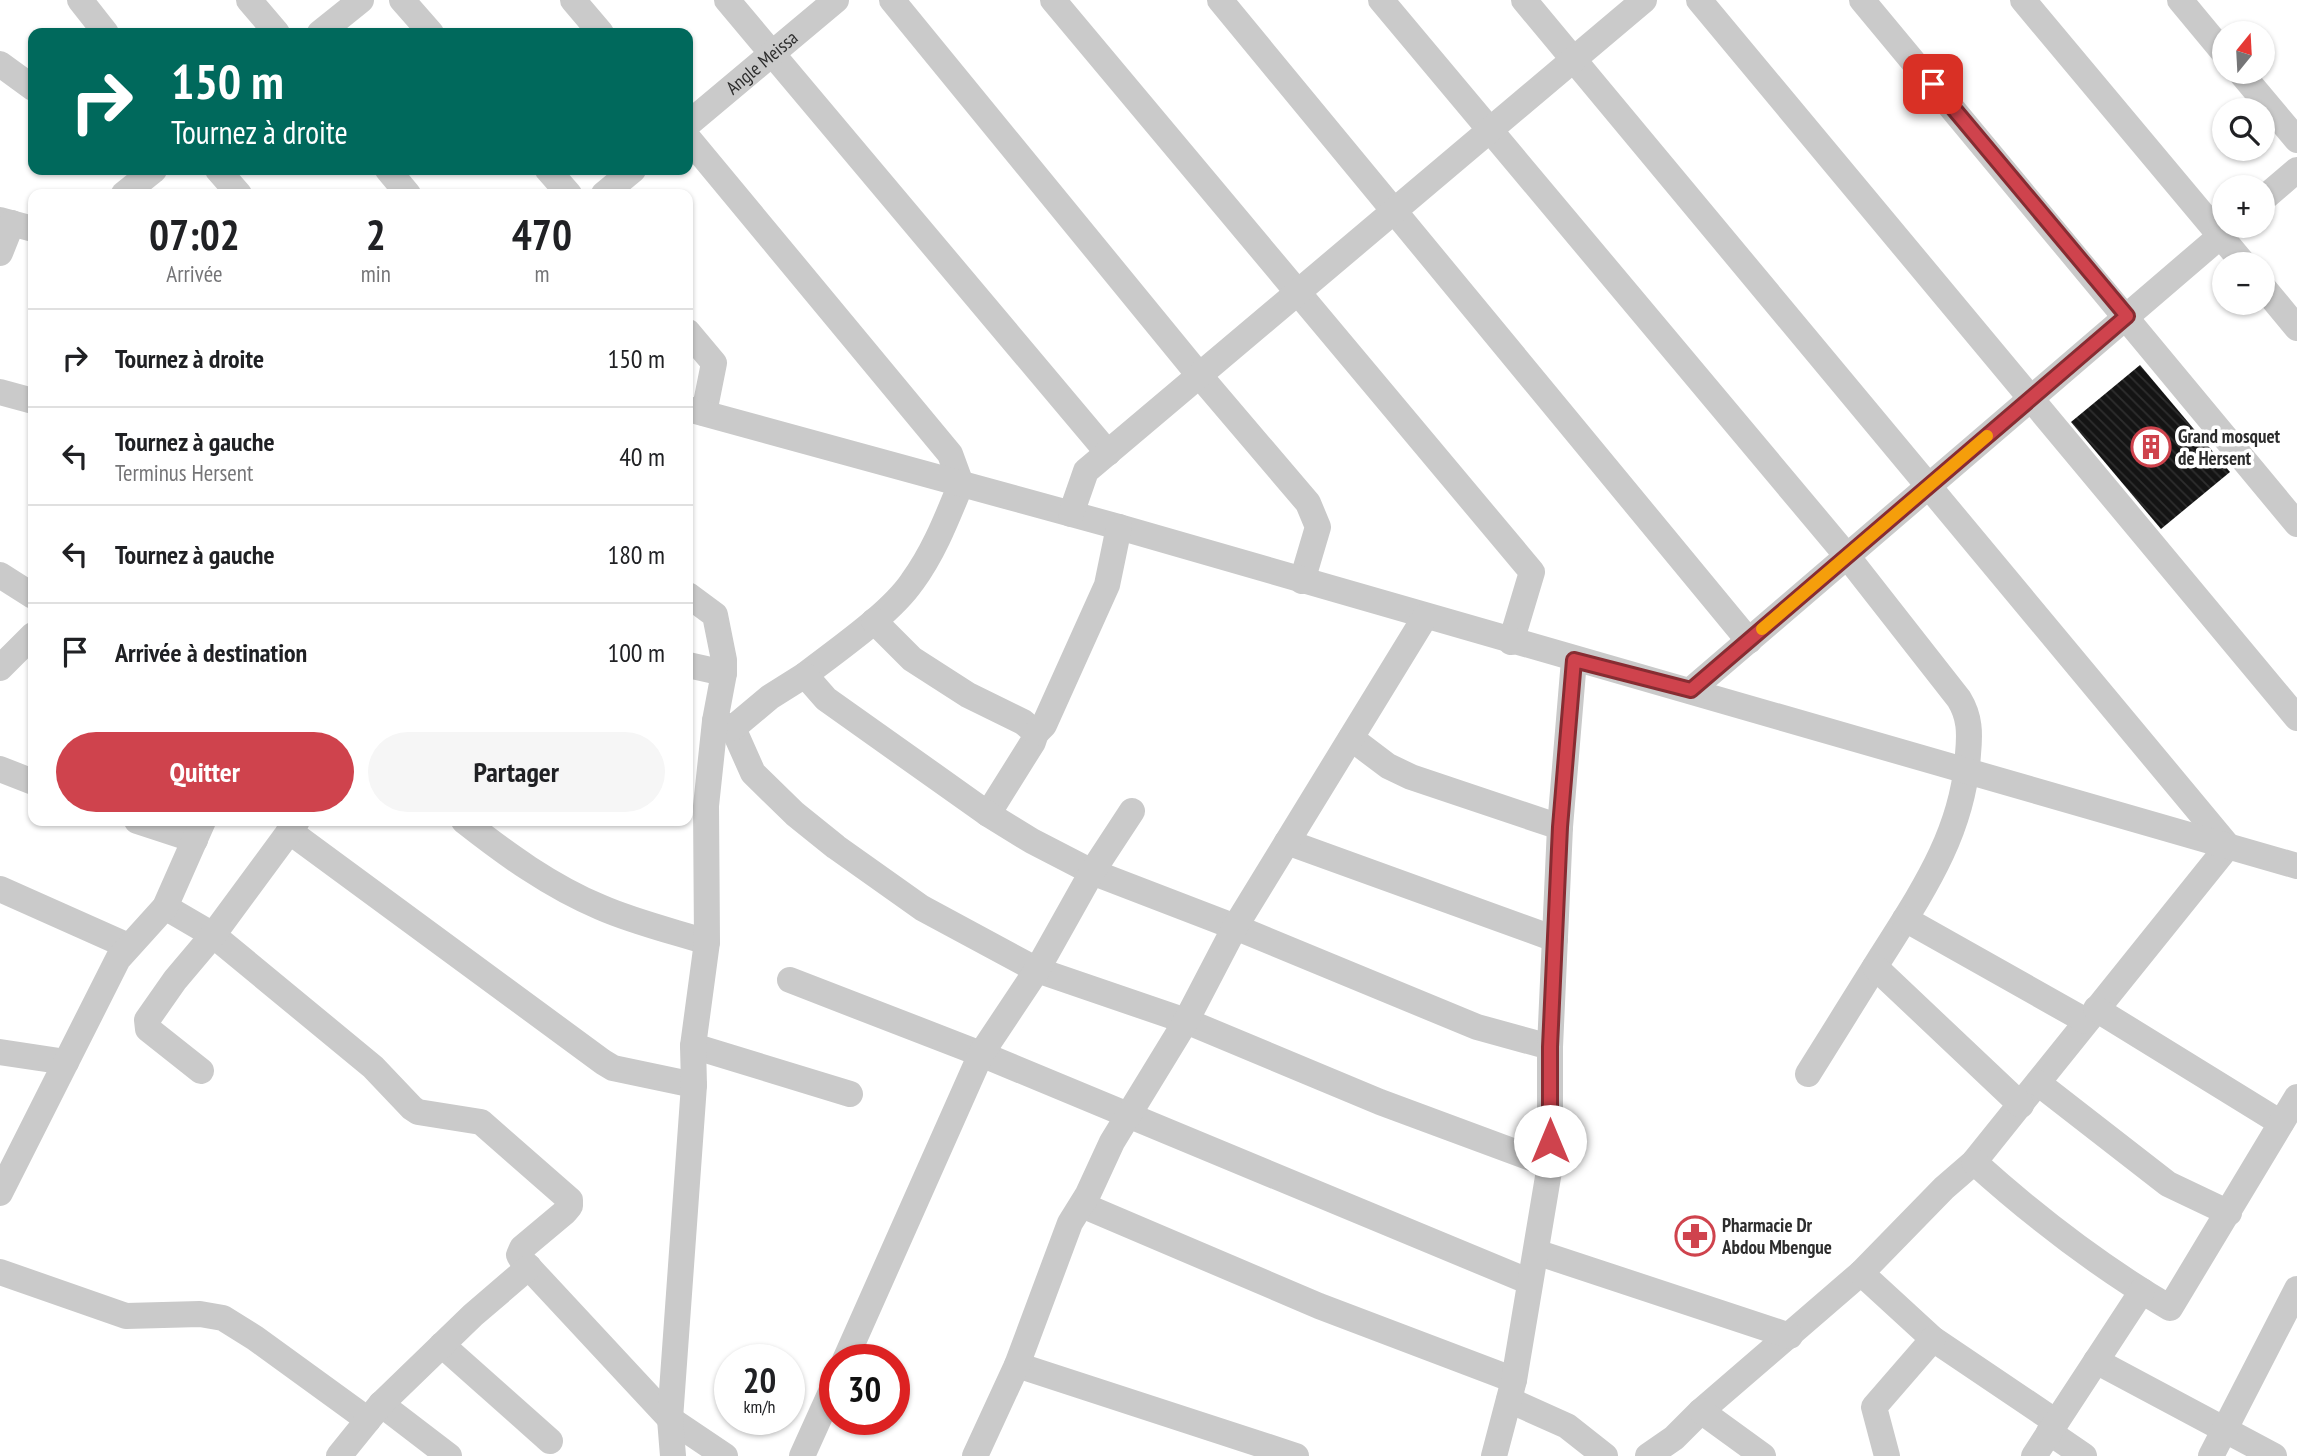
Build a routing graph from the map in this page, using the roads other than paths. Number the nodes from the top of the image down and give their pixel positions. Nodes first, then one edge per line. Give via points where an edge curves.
1 (80, 0) edge
2 (249, 0) edge
3 (360, 0) edge
4 (402, 0) edge
5 (573, 0) edge
6 (727, 0) edge
7 (836, 0) edge
8 (892, 0) edge
9 (1052, 0) edge
10 (1220, 0) edge
11 (1381, 0) edge
12 (1524, 0) edge
13 (1644, 0) edge
14 (1699, 0) edge
15 (1862, 0) edge
16 (2023, 0) edge
17 (2180, 0) edge
18 (102, 28) edge
19 (272, 28) edge
20 (326, 28) edge
21 (427, 28) edge
22 (597, 28) edge
23 (2212, 39) edge
24 (772, 54) junction
25 (1574, 59) junction
26 (0, 64) edge
27 (28, 84) edge
28 (2250, 84) edge
29 (693, 120) edge
30 (1490, 130) junction
31 (2297, 140) edge
32 (693, 144) edge
33 (2297, 170) edge
34 (145, 175) edge
35 (223, 175) edge
36 (392, 175) edge
37 (552, 175) edge
38 (627, 175) edge
39 (130, 189) edge
40 (235, 189) edge
41 (404, 189) edge
42 (565, 189) edge
43 (610, 189) edge
44 (2275, 189) edge
45 (1394, 211) junction
46 (2212, 215) edge
47 (15, 224) edge
48 (2218, 238) edge
49 (0, 253) edge
50 (1297, 293) junction
51 (2275, 301) edge
52 (2127, 316) junction
53 (2297, 328) edge
54 (693, 338) edge
55 (1199, 376) junction
56 (0, 393) edge
57 (2031, 398) junction
58 (28, 400) edge
59 (696, 411) edge
60 (1108, 453) junction
61 (961, 484) junction
62 (1928, 486) junction
63 (1071, 514) junction
64 (2297, 523) edge
65 (1119, 527) junction
66 (1847, 556) junction
67 (0, 575) edge
68 (1302, 581) junction
69 (28, 593) edge
70 (693, 599) edge
71 (1425, 617) junction
72 (874, 621) junction
73 (28, 640) edge
74 (1749, 641) junction
75 (1511, 642) junction
76 (1574, 660) junction
77 (693, 666) edge
78 (0, 668) edge
79 (724, 673) junction
80 (805, 675) junction
81 (1691, 690) junction
82 (2297, 718) edge
83 (724, 724) junction
84 (1036, 733) junction
85 (1351, 738) junction
86 (0, 769) edge
87 (1967, 770) junction
88 (28, 780) edge
89 (697, 805) edge
90 (1132, 811) dead end
91 (988, 814) junction
92 (168, 826) edge
93 (293, 826) edge
94 (470, 826) edge
95 (1560, 827) junction
96 (199, 831) edge
97 (1287, 842) junction
98 (2228, 846) junction
99 (2297, 866) edge
100 (1092, 873) junction
101 (0, 889) edge
102 (165, 907) junction
103 (1905, 919) junction
104 (1236, 927) junction
105 (213, 935) junction
106 (1555, 939) junction
107 (707, 942) junction
108 (128, 946) junction
109 (1875, 967) junction
110 (1037, 970) junction
111 (790, 980) dead end
112 (2091, 1015) junction
113 (1186, 1021) junction
114 (693, 1046) junction
115 (1550, 1047) junction
116 (0, 1052) edge
117 (981, 1054) junction
118 (66, 1062) junction
119 (201, 1071) dead end
120 (1808, 1074) dead end
121 (2038, 1083) junction
122 (694, 1085) junction
123 (850, 1094) dead end
124 (2297, 1097) edge
125 (2021, 1105) junction
126 (1128, 1115) junction
127 (2281, 1123) junction
128 (1974, 1162) junction
129 (1550, 1165) junction
130 (0, 1193) edge
131 (1082, 1205) junction
132 (2229, 1213) junction
133 (1536, 1252) junction
134 (529, 1267) junction
135 (0, 1272) edge
136 (1861, 1273) junction
137 (1530, 1282) junction
138 (2297, 1289) edge
139 (2142, 1291) junction
140 (1790, 1336) junction
141 (1933, 1339) junction
142 (852, 1344) edge
143 (442, 1345) junction
144 (2096, 1361) junction
145 (1017, 1365) junction
146 (1512, 1390) junction
147 (1701, 1411) junction
148 (374, 1412) junction
149 (819, 1418) edge
150 (670, 1419) junction
151 (2053, 1427) junction
152 (2225, 1430) junction
153 (550, 1441) dead end
154 (339, 1456) edge
155 (449, 1456) edge
156 (673, 1456) edge
157 (725, 1456) edge
158 (802, 1456) edge
159 (975, 1456) edge
160 (1296, 1456) edge
161 (1494, 1456) edge
162 (1605, 1456) edge
163 (1648, 1456) edge
164 (1763, 1456) edge
165 (1887, 1456) edge
166 (2034, 1456) edge
167 (2084, 1456) edge
168 (2211, 1456) edge
169 (2274, 1456) edge

1 - 18 street
2 - 19 street
3 - 20 street
4 - 21 street
5 - 22 street
6 - 24 street
7 - 24 street, Angle Meissa
8 - 55 street
9 - 50 street
10 - 45 street
11 - 30 street
12 - 25 street
13 - 25 street
14 - 57 street
15 - 52 street
16 - 46 street
17 - 23 street
24 - 29 street, Angle Meissa
24 - 60 street
25 - 30 street
25 - 62 street
26 - 27 street
28 - 31 street
30 - 45 street
30 - 66 street
32 - 61 street via 950,454
33 - 44 street
34 - 39 street
35 - 40 street
36 - 41 street
37 - 42 street
38 - 43 street
45 - 50 street
45 - 74 street
47 - 49 street
48 - 52 street
50 - 55 street
50 - 75 street via 1532,572
51 - 53 street
52 - 57 street
52 - 64 street
54 - 59 street via 714,363
55 - 60 street
55 - 68 street via 1308,503 1318,527
56 - 58 street
57 - 62 street
57 - 82 street
59 - 61 street
60 - 63 street via 1086,471
61 - 63 street
61 - 72 street via 944,526 911,584
62 - 66 street
62 - 98 street
63 - 65 street
65 - 68 street
65 - 84 street via 1107,585 1044,725
66 - 74 street
66 - 87 street via 1968,713
67 - 69 street
68 - 71 street
70 - 79 street via 715,615
71 - 75 street
71 - 85 street
72 - 80 street
72 - 84 street via 912,659
73 - 78 street
74 - 81 street
75 - 76 street
76 - 81 street
76 - 95 street
77 - 79 street
79 - 83 street
80 - 83 street
80 - 91 street via 826,699
81 - 87 street
83 - 89 street
83 - 110 street via 753,773 836,847 922,908
84 - 91 street
85 - 95 street via 1411,777
85 - 97 street
86 - 88 street
87 - 98 street
87 - 103 street via 1957,819
89 - 107 street
90 - 100 street
91 - 100 street
92 - 96 street
93 - 105 street
93 - 122 street via 603,1062
94 - 107 street via 510,858 568,893
95 - 106 street
96 - 102 street
97 - 104 street
97 - 106 street
98 - 99 street
98 - 112 street
100 - 104 street
100 - 110 street
101 - 108 street
102 - 105 street
102 - 108 street
103 - 109 street
103 - 112 street
104 - 113 street
104 - 115 street via 1477,1027
105 - 119 street via 147,1020 148,1029
105 - 134 street via 373,1067 412,1108 481,1122 570,1200 565,1212 522,1248 519,1255
106 - 115 street
107 - 114 street
108 - 118 street
109 - 120 street
109 - 125 street
110 - 113 street
110 - 117 street
111 - 117 street
112 - 121 street
112 - 127 street
113 - 126 street
113 - 129 street via 1380,1102
114 - 122 street
114 - 123 street
115 - 129 street
116 - 118 street
117 - 126 street
117 - 142 street
118 - 130 street
121 - 125 street
121 - 132 street via 2168,1184
122 - 150 street
124 - 127 street
125 - 128 street
126 - 131 street
126 - 137 street
127 - 132 street
128 - 136 street
128 - 139 street via 2020,1203
129 - 133 street
131 - 145 street via 1070,1223
131 - 146 street
132 - 139 street via 2170,1308
133 - 137 street
133 - 140 street
134 - 143 street
134 - 150 street
135 - 148 street via 126,1316 200,1314 223,1318
136 - 140 street
136 - 141 street
137 - 146 street
138 - 152 street
139 - 144 street
140 - 147 street
141 - 151 street
141 - 165 street via 1874,1407
143 - 148 street
143 - 153 street
144 - 151 street
144 - 152 street
145 - 159 street
145 - 160 street
146 - 161 street
146 - 162 street
147 - 163 street
147 - 164 street
148 - 154 street
148 - 155 street
149 - 158 street
150 - 156 street
150 - 157 street
151 - 166 street
151 - 167 street
152 - 168 street
152 - 169 street

